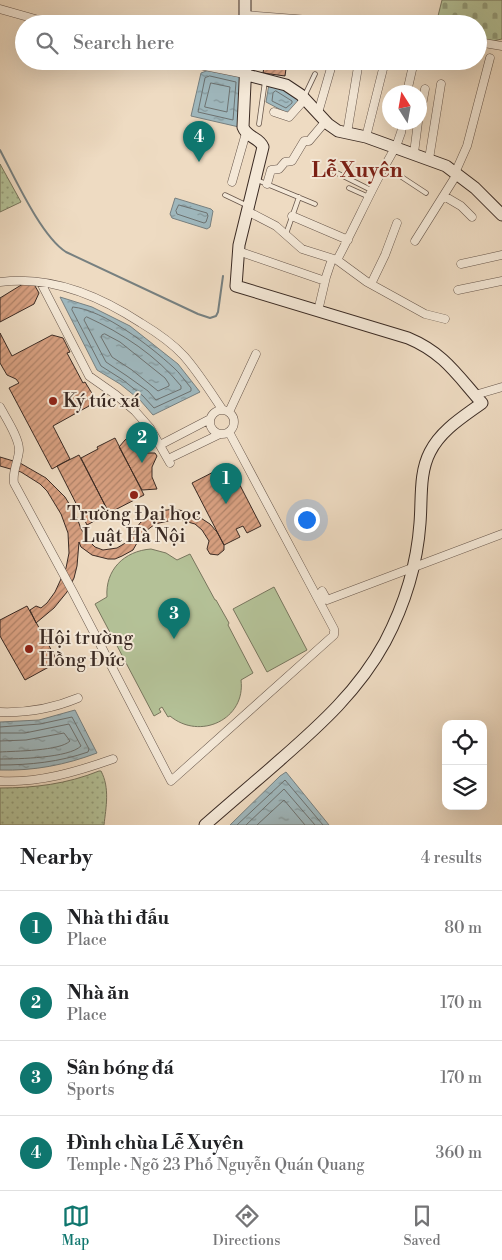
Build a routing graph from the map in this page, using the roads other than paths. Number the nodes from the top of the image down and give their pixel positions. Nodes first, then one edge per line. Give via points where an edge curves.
1 (245, 0) edge
2 (0, 9) edge
3 (21, 15) edge
4 (245, 15) edge
5 (487, 44) edge
6 (502, 46) edge
7 (490, 58) dead end
8 (487, 69) edge
9 (234, 70) edge
10 (247, 70) edge
11 (331, 70) edge
12 (358, 70) edge
13 (383, 70) edge
14 (412, 70) edge
15 (487, 70) edge
16 (316, 74) dead end
17 (247, 75) junction
18 (265, 78) junction
19 (441, 84) dead end
20 (409, 85) edge
21 (304, 98) junction
22 (274, 112) dead end
23 (322, 117) junction
24 (259, 124) dead end
25 (402, 130) edge
26 (417, 130) edge
27 (246, 133) junction
28 (347, 133) junction
29 (366, 137) junction
30 (396, 148) junction
31 (414, 153) junction
32 (429, 159) junction
33 (385, 166) junction
34 (335, 172) dead end
35 (456, 173) junction
36 (256, 180) junction
37 (232, 182) dead end
38 (267, 184) junction
39 (349, 188) dead end
40 (426, 193) dead end
41 (371, 194) junction
42 (225, 195) dead end
43 (444, 196) junction
44 (299, 197) junction
45 (315, 204) dead end
46 (248, 209) junction
47 (502, 215) edge
48 (292, 216) junction
49 (472, 216) dead end
50 (397, 223) dead end
51 (286, 234) junction
52 (348, 240) junction
53 (416, 241) dead end
54 (238, 251) junction
55 (502, 255) edge
56 (335, 260) junction
57 (461, 264) dead end
58 (325, 281) junction
59 (502, 281) edge
60 (0, 282) edge
61 (41, 283) junction
62 (371, 284) junction
63 (458, 290) dead end
64 (318, 311) junction
65 (445, 319) dead end
66 (256, 354) dead end
67 (502, 387) edge
68 (475, 395) junction
69 (0, 407) edge
70 (226, 411) junction
71 (210, 419) junction
72 (229, 432) junction
73 (220, 434) junction
74 (160, 445) junction
75 (502, 534) edge
76 (414, 566) junction
77 (322, 591) dead end
78 (78, 698) dead end
79 (0, 712) edge
80 (113, 759) dead end
81 (0, 781) edge
82 (206, 825) edge

1 - 4 street
2 - 3 street
5 - 6 street
7 - 8 street
9 - 17 street
10 - 17 street
11 - 23 street
12 - 28 street
13 - 29 street
14 - 20 street
15 - 35 street via 467,146
16 - 21 lane
17 - 18 street
17 - 27 street via 243,127
18 - 21 street via 286,85
18 - 24 lane
19 - 32 street
21 - 22 street via 289,117
21 - 23 street
23 - 28 street via 338,131
23 - 38 street via 309,142 304,141 292,161 271,170
25 - 30 street
26 - 31 street
27 - 36 street via 258,139 263,147
27 - 37 street
28 - 29 street
29 - 30 street
30 - 31 street
30 - 33 street
31 - 32 street
32 - 35 street
33 - 40 lane
33 - 41 street
34 - 41 lane
35 - 43 street
35 - 47 street
36 - 38 lane
36 - 46 street
38 - 44 lane
39 - 41 lane
41 - 52 street
42 - 46 lane
43 - 49 street
43 - 53 street
44 - 45 lane
44 - 48 lane
46 - 51 street
46 - 54 street
48 - 51 lane
48 - 52 street
50 - 62 street
51 - 56 street via 302,249
52 - 56 street
54 - 58 street
54 - 64 street via 236,286
55 - 57 street
56 - 58 street
56 - 62 street
58 - 64 street
59 - 63 street
60 - 61 street
61 - 70 street via 89,295 150,328 184,356
61 - 74 street via 89,376 135,411
62 - 65 street via 426,314
64 - 68 street via 422,344 443,358
66 - 70 street
67 - 68 street
68 - 76 street via 482,403 442,434 428,457 423,476
69 - 72 street via 20,448 14,483 171,782 334,635 334,629
70 - 71 street via 215,412
70 - 72 street via 235,422
71 - 73 street via 212,429
71 - 74 street
72 - 73 street
73 - 74 street via 169,461
75 - 76 street
76 - 77 street via 327,600
76 - 82 street via 397,618 373,663 343,703
78 - 79 street via 44,708
80 - 81 street via 45,778

